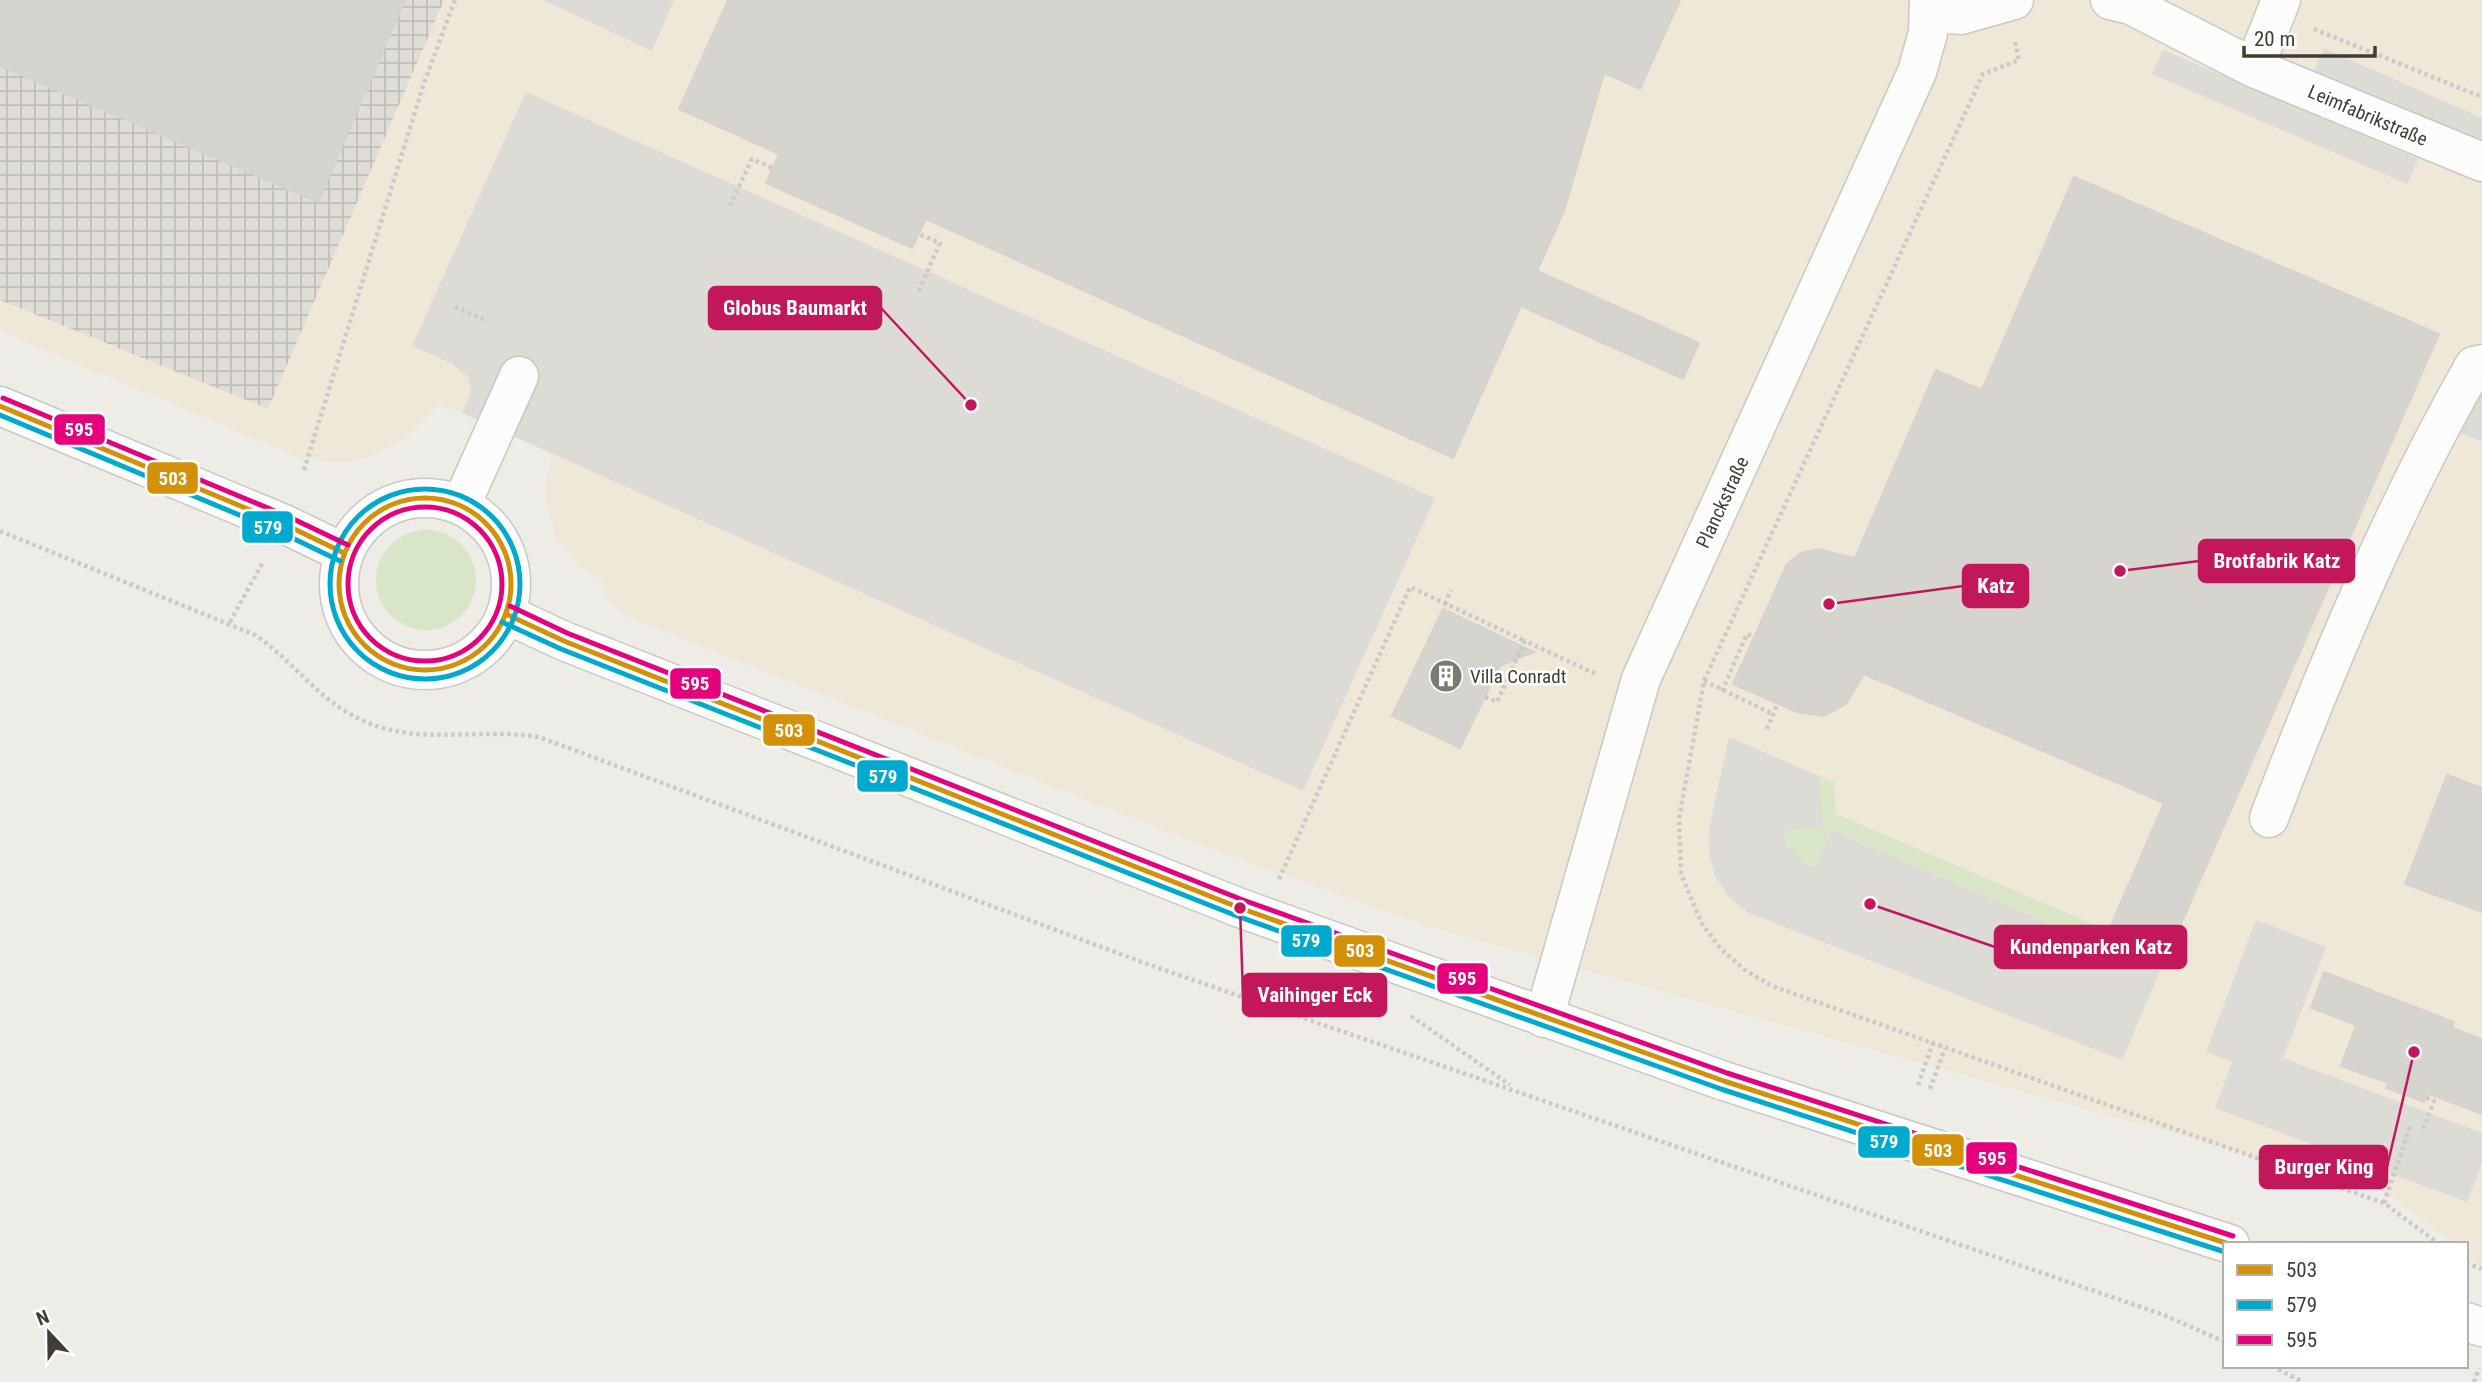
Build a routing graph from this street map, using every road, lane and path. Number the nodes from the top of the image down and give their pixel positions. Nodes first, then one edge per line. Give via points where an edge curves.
1 (455, 0) edge
2 (2110, 0) edge
3 (2009, 1) edge
4 (1930, 7) edge
5 (2279, 7) edge
6 (2254, 68) junction
7 (2482, 97) edge
8 (2482, 162) edge
9 (772, 168) dead end
10 (730, 206) dead end
11 (919, 234) dead end
12 (919, 290) dead end
13 (456, 307) dead end
14 (485, 320) dead end
15 (2482, 364) edge
16 (519, 376) dead end
17 (0, 406) edge
18 (304, 470) dead end
19 (461, 505) junction
20 (0, 531) edge
21 (344, 554) junction
22 (260, 567) dead end
23 (1451, 590) dead end
24 (1445, 604) junction
25 (506, 614) junction
26 (230, 622) junction
27 (1754, 637) dead end
28 (1525, 641) junction
29 (1596, 674) dead end
30 (1703, 681) junction
31 (1722, 691) junction
32 (1485, 697) dead end
33 (1778, 703) dead end
34 (1773, 714) junction
35 (1767, 729) dead end
36 (2269, 818) dead end
37 (1283, 870) dead end
38 (1284, 987) dead end
39 (1377, 1004) dead end
40 (1401, 1013) dead end
41 (1544, 1018) junction
42 (1933, 1043) junction
43 (1945, 1048) junction
44 (1918, 1085) dead end
45 (1515, 1089) junction
46 (1930, 1089) dead end
47 (2425, 1097) dead end
48 (2412, 1124) dead end
49 (2423, 1129) dead end
50 (2384, 1203) junction
51 (2225, 1242) edge
52 (2436, 1242) edge
53 (2223, 1341) edge
54 (2276, 1368) edge
55 (2303, 1382) edge

1 - 18 path via 424,83
2 - 6 street, Leimfabrikstraße via 2131,5
3 - 4 street via 1961,15
3 - 30 path via 2020,60 1983,74
4 - 41 street, Planckstraße via 1917,72 1641,679
5 - 6 street
5 - 7 path
6 - 8 street, Leimfabrikstraße
9 - 10 path via 752,159
11 - 12 path via 940,243
13 - 14 path
15 - 36 street via 2474,366 2440,425 2386,537 2317,692
16 - 19 street
17 - 21 street via 284,524
19 - 21 street via 419,497 395,502 355,531
19 - 25 street via 486,522 501,542 510,566
20 - 26 path
21 - 25 street via 338,577 348,625 363,645 394,664 431,670 455,665 477,653
22 - 26 path
23 - 24 path
24 - 28 path
24 - 37 path via 1410,587
25 - 41 street via 1180,887
26 - 45 path via 272,646 322,694 371,725 429,737 505,731 539,737 1147,964
27 - 31 path via 1746,634
28 - 29 path
28 - 32 path via 1497,702
30 - 31 path
30 - 42 path via 1678,847 1681,874 1702,924 1721,949 1772,986
31 - 34 path
33 - 34 path
34 - 35 path
38 - 39 path
40 - 45 path
41 - 51 street via 1724,1081
42 - 43 path
42 - 44 path
43 - 46 path
43 - 50 path
45 - 53 path via 2164,1315
47 - 49 path via 2434,1101
48 - 50 path
50 - 52 path
54 - 55 path

